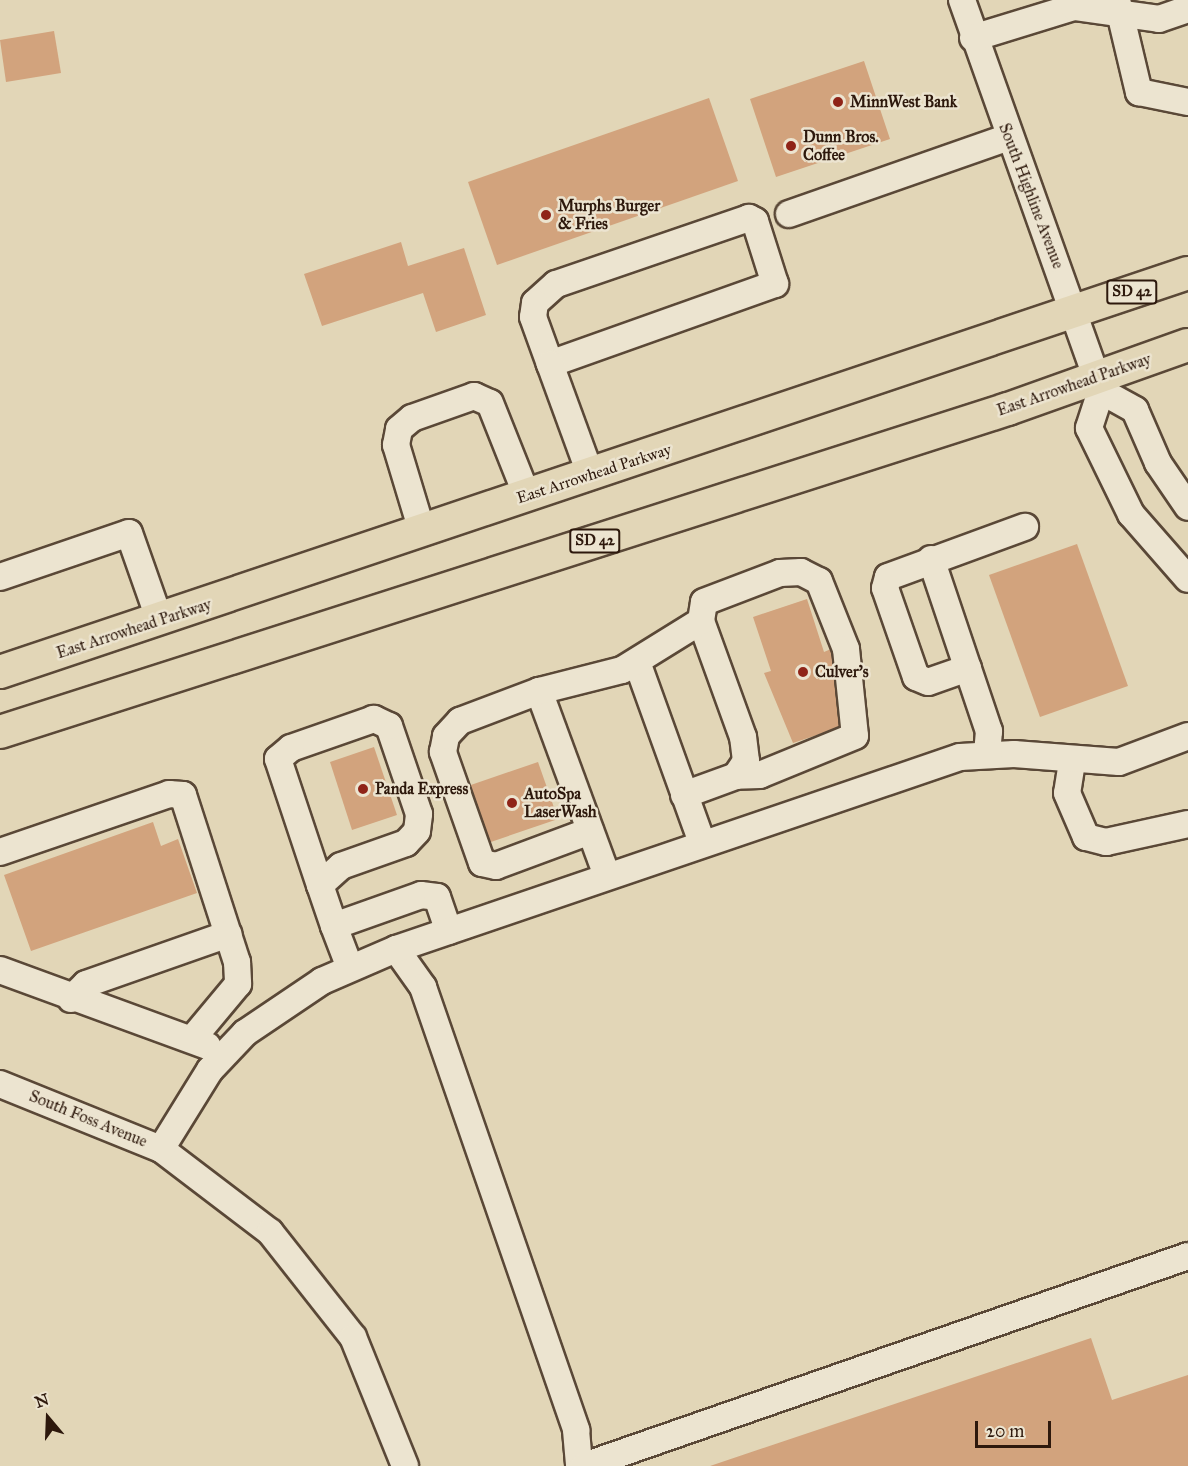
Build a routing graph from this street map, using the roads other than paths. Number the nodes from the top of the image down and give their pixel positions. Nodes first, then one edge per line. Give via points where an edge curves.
1 (962, 0) edge
2 (1118, 5) edge
3 (1188, 9) edge
4 (973, 38) junction
5 (1188, 102) edge
6 (1009, 137) junction
7 (789, 214) dead end
8 (1188, 273) edge
9 (1076, 311) junction
10 (1188, 345) edge
11 (550, 364) junction
12 (1099, 385) junction
13 (591, 476) junction
14 (527, 496) junction
15 (1188, 507) edge
16 (1025, 527) dead end
17 (422, 531) junction
18 (931, 559) junction
19 (0, 577) edge
20 (1188, 579) edge
21 (160, 621) junction
22 (701, 621) junction
23 (636, 662) junction
24 (968, 668) junction
25 (0, 672) edge
26 (539, 691) junction
27 (0, 732) edge
28 (1188, 735) edge
29 (987, 753) junction
30 (1072, 762) junction
31 (736, 776) junction
32 (684, 795) junction
33 (1188, 824) edge
34 (590, 831) junction
35 (702, 843) junction
36 (0, 852) edge
37 (607, 876) junction
38 (320, 885) junction
39 (334, 926) junction
40 (449, 931) junction
41 (229, 934) junction
42 (396, 949) junction
43 (350, 968) junction
44 (0, 970) edge
45 (71, 999) junction
46 (193, 1038) junction
47 (225, 1054) junction
48 (0, 1084) edge
49 (161, 1149) junction
50 (1188, 1257) edge
51 (405, 1466) edge
52 (579, 1466) edge
53 (584, 1466) edge

1 - 4 street, South Highline Avenue
2 - 3 street via 1159,19
2 - 4 street via 1074,7
2 - 5 street via 1139,92
4 - 6 street, South Highline Avenue
6 - 7 street
6 - 9 street, South Highline Avenue
8 - 9 main road, East Arrowhead Parkway / SD 42
9 - 12 street, South Highline Avenue
9 - 13 main road, East Arrowhead Parkway / SD 42
10 - 12 main road, East Arrowhead Parkway / SD 42
11 - 11 street via 534,317 544,290 749,218 755,221 775,284
11 - 13 street
12 - 15 street via 1135,410 1158,463
12 - 20 street via 1089,428 1097,449 1131,514
12 - 27 main road, East Arrowhead Parkway / SD 42
13 - 14 main road, East Arrowhead Parkway / SD 42
14 - 17 main road, East Arrowhead Parkway / SD 42
14 - 17 street via 490,403 474,396 412,418 399,429 396,445
16 - 18 street
17 - 21 main road, East Arrowhead Parkway / SD 42
18 - 24 street
18 - 24 street via 888,577 885,588 916,677 928,682
19 - 21 street via 129,533
21 - 25 main road, East Arrowhead Parkway / SD 42
22 - 23 street
22 - 31 street via 743,737 746,760
22 - 31 street via 704,602 780,573 801,572 819,581 848,659 855,736 760,775
23 - 26 street
23 - 32 street
24 - 29 street via 989,731
26 - 34 street
26 - 34 street via 460,721 446,736 443,752 482,863 496,866
28 - 30 street via 1119,762
29 - 30 street
29 - 35 street via 913,770
30 - 33 street via 1067,793 1086,837 1106,842
31 - 32 street
32 - 35 street
34 - 37 street
35 - 37 street
36 - 41 street via 169,794 183,795
37 - 40 street
38 - 38 street via 341,866 406,843 417,831 419,814 389,726 374,719 291,748 278,759
38 - 39 street
39 - 40 street via 421,895 437,897
39 - 43 street
40 - 42 street
41 - 45 street via 86,984
41 - 46 street via 238,984
42 - 43 street
42 - 52 street via 423,987 576,1430
43 - 47 street via 290,1000
44 - 45 street
45 - 46 street
46 - 47 street
47 - 49 street
48 - 49 street, South Foss Avenue
49 - 51 street, South Foss Avenue via 270,1232 332,1305 372,1374
50 - 53 street

